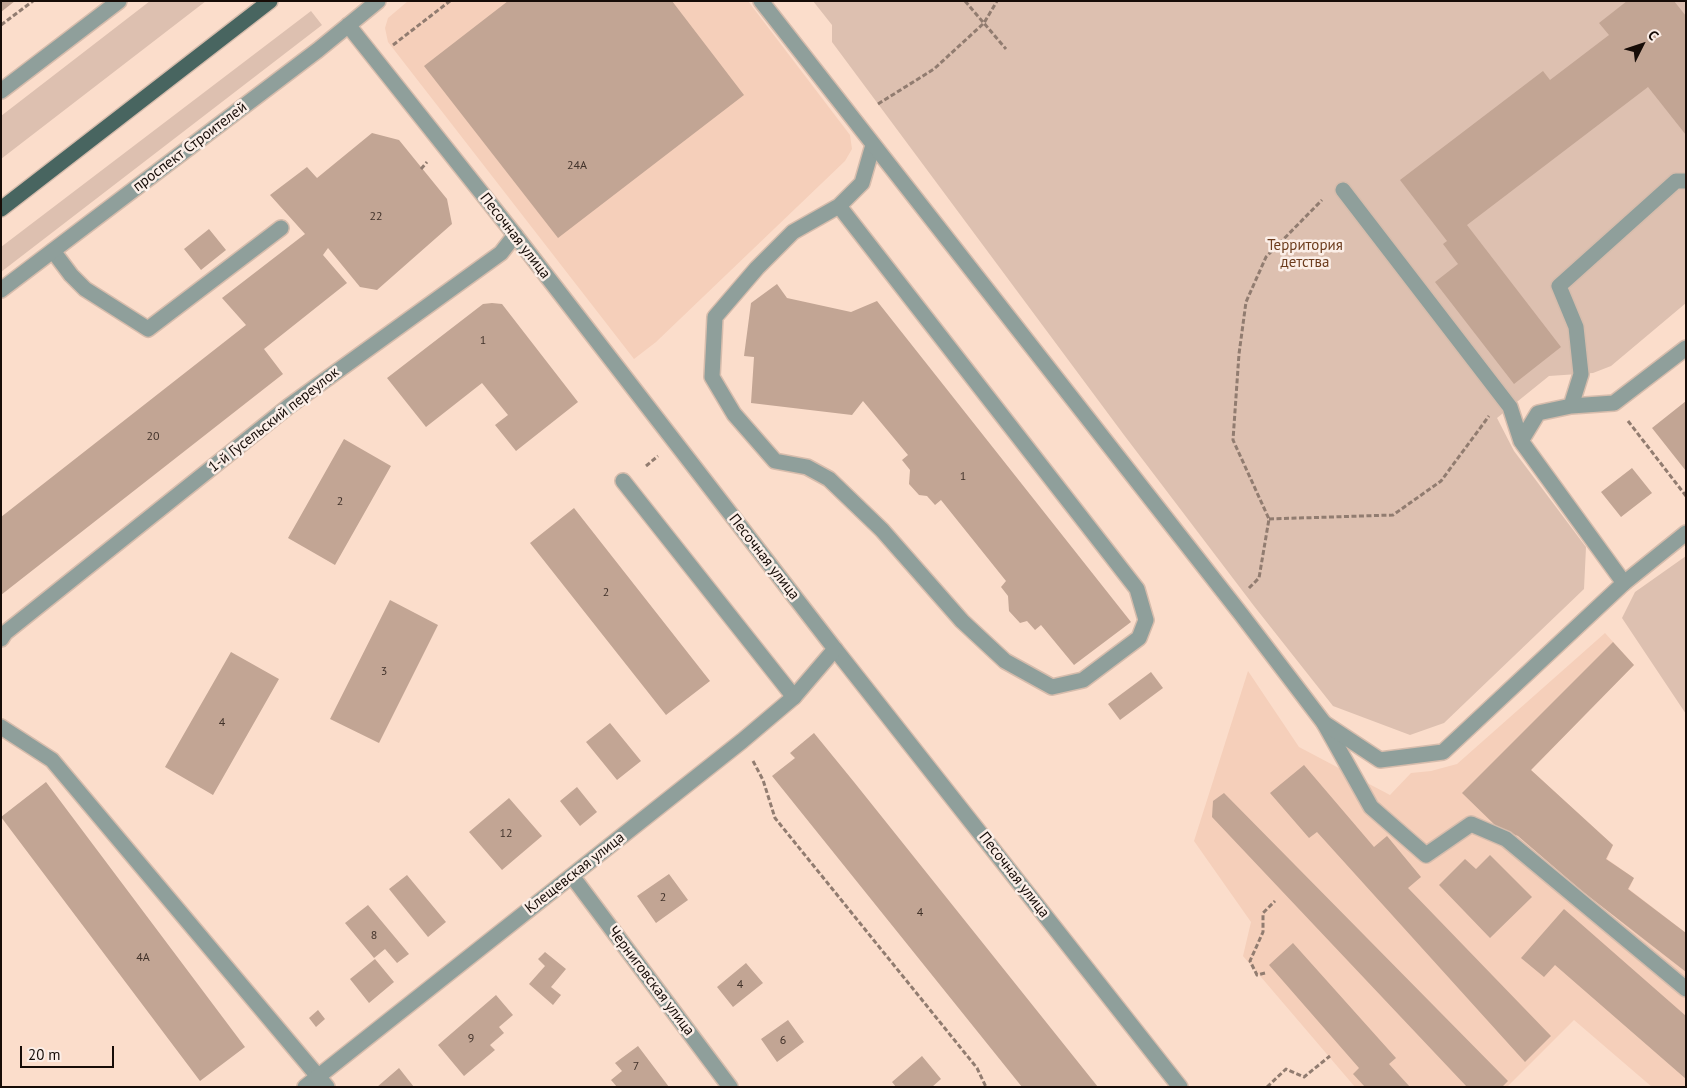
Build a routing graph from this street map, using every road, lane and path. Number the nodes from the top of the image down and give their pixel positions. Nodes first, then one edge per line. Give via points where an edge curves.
1 (33, 1) edge
2 (118, 1) edge
3 (270, 1) edge
4 (378, 1) edge
5 (450, 1) edge
6 (761, 1) edge
7 (965, 1) edge
8 (997, 1) edge
9 (984, 23) junction
10 (348, 25) junction
11 (1, 26) edge
12 (389, 48) dead end
13 (1006, 48) dead end
14 (1, 92) edge
15 (878, 104) dead end
16 (873, 145) junction
17 (424, 164) dead end
18 (421, 169) dead end
19 (1686, 181) edge
20 (1343, 190) dead end
21 (1327, 196) dead end
22 (839, 206) junction
23 (1, 209) edge
24 (281, 228) dead end
25 (515, 235) junction
26 (52, 251) junction
27 (1, 290) edge
28 (1686, 348) edge
29 (1503, 398) junction
30 (1614, 403) junction
31 (1571, 406) junction
32 (1521, 441) junction
33 (663, 453) dead end
34 (646, 466) dead end
35 (623, 481) dead end
36 (1686, 496) edge
37 (1269, 519) junction
38 (1686, 533) edge
39 (1624, 583) junction
40 (1244, 593) dead end
41 (1, 639) edge
42 (835, 649) junction
43 (794, 697) junction
44 (1324, 723) junction
45 (1, 727) edge
46 (742, 741) junction
47 (572, 876) junction
48 (1276, 901) dead end
49 (1265, 973) dead end
50 (1686, 989) edge
51 (1330, 1056) dead end
52 (323, 1081) edge
53 (305, 1087) edge
54 (730, 1087) edge
55 (986, 1087) edge
56 (1180, 1087) edge
57 (1267, 1087) edge

1 - 11 path
2 - 14 street
3 - 23 main road
4 - 10 street, проспект Строителей
5 - 12 path
6 - 16 street
7 - 9 path
8 - 9 path
9 - 13 path
9 - 15 path via 934,69
10 - 25 street, Песочная улица
10 - 26 street, проспект Строителей
16 - 22 street via 862,183
16 - 44 street
17 - 18 path
19 - 31 street via 1676,181 1559,286 1576,327 1580,365
20 - 29 street
21 - 37 path via 1266,257 1246,302 1233,440
22 - 22 street via 793,232 756,268 715,317 712,377 734,414 775,461 807,467 829,479 882,530 962,621 1006,661 1052,687 1083,680 1139,638 1146,620 1137,588
24 - 26 street via 148,329 85,290
25 - 41 street, 1-й Гусельский переулок via 501,253 288,406
25 - 42 street, Песочная улица
26 - 27 street, проспект Строителей
28 - 30 street
29 - 32 street via 1510,407
29 - 37 path via 1441,481 1393,515
30 - 31 street
30 - 36 path
31 - 32 street via 1538,413
32 - 39 street
33 - 34 path
35 - 43 street
37 - 40 path via 1259,578
38 - 39 street
39 - 44 street via 1443,752 1380,760
42 - 43 street, Клещевская улица
42 - 56 street, Песочная улица
43 - 46 street, Клещевская улица
44 - 50 street via 1371,807 1426,854 1471,824 1506,839
45 - 52 street via 52,760
46 - 47 street, Клещевская улица
46 - 55 path via 763,780 775,818 977,1068
47 - 52 street, Клещевская улица
47 - 54 street, Черниговская улица
48 - 49 path via 1263,913 1263,932 1250,962 1257,975
51 - 57 path via 1304,1076 1286,1069
52 - 53 street, Клещевская улица

